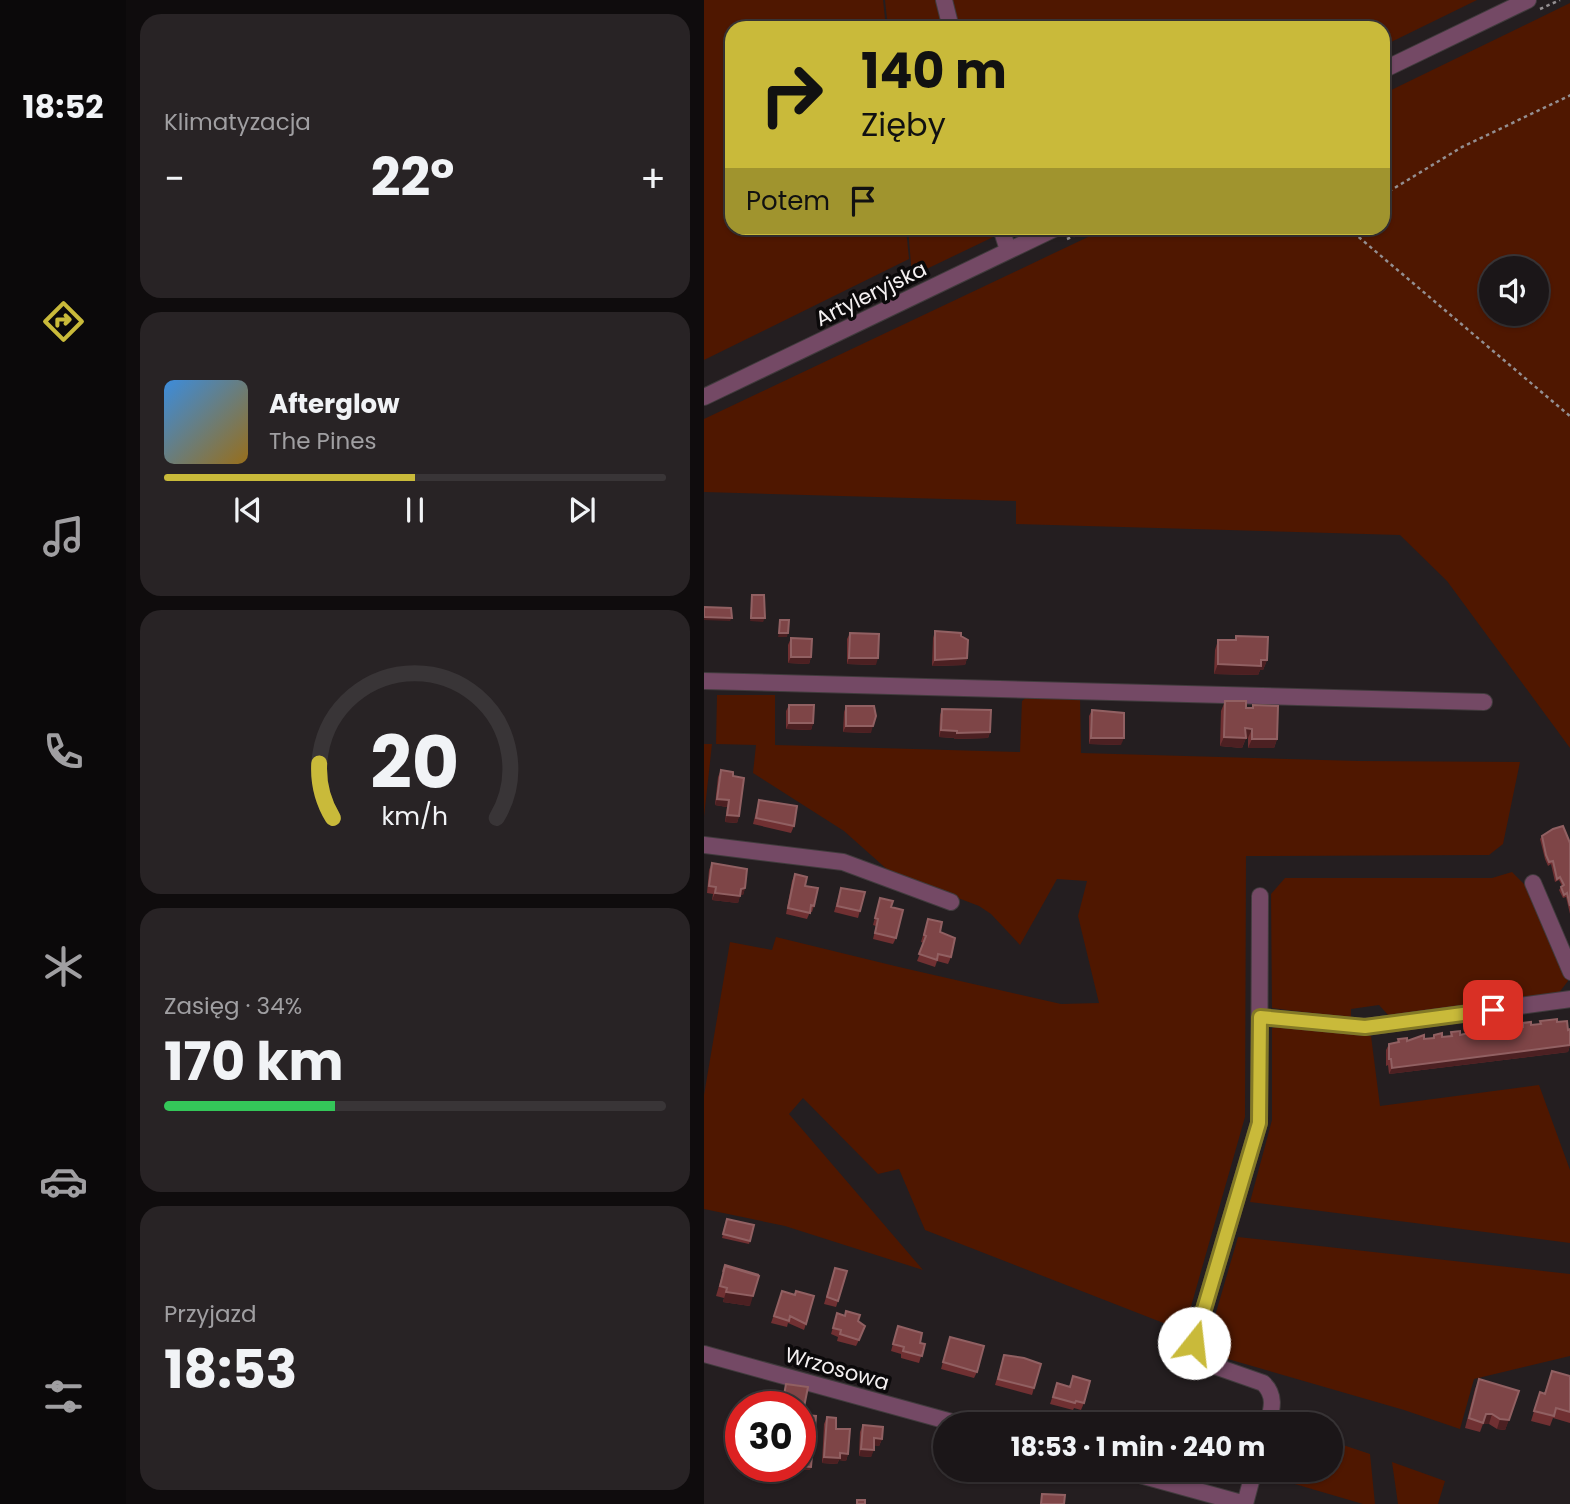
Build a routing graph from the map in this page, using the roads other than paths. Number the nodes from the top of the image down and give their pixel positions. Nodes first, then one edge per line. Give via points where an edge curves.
1 (944, 0) edge
2 (1528, 0) edge
3 (949, 21) edge
4 (1390, 67) edge
5 (1003, 235) edge
6 (1041, 235) edge
7 (1008, 250) junction
8 (704, 397) edge
9 (704, 681) edge
10 (1484, 702) dead end
11 (704, 845) edge
12 (1533, 883) dead end
13 (1260, 896) dead end
14 (951, 902) dead end
15 (1570, 972) edge
16 (1570, 999) edge
17 (1260, 1017) junction
18 (704, 1354) edge
19 (1270, 1412) edge
20 (933, 1417) edge
21 (1165, 1482) edge
22 (1251, 1482) edge
23 (1245, 1504) edge

1 - 3 street
2 - 4 street
5 - 7 street
6 - 7 street, Artyleryjska
7 - 8 street, Artyleryjska
9 - 10 street
11 - 14 street via 843,862
12 - 15 street
13 - 17 street
16 - 17 street via 1365,1027
17 - 19 street via 1259,1123 1194,1343 1206,1363 1263,1383 1273,1398
18 - 20 street, Wrzosowa
21 - 23 street
22 - 23 street

